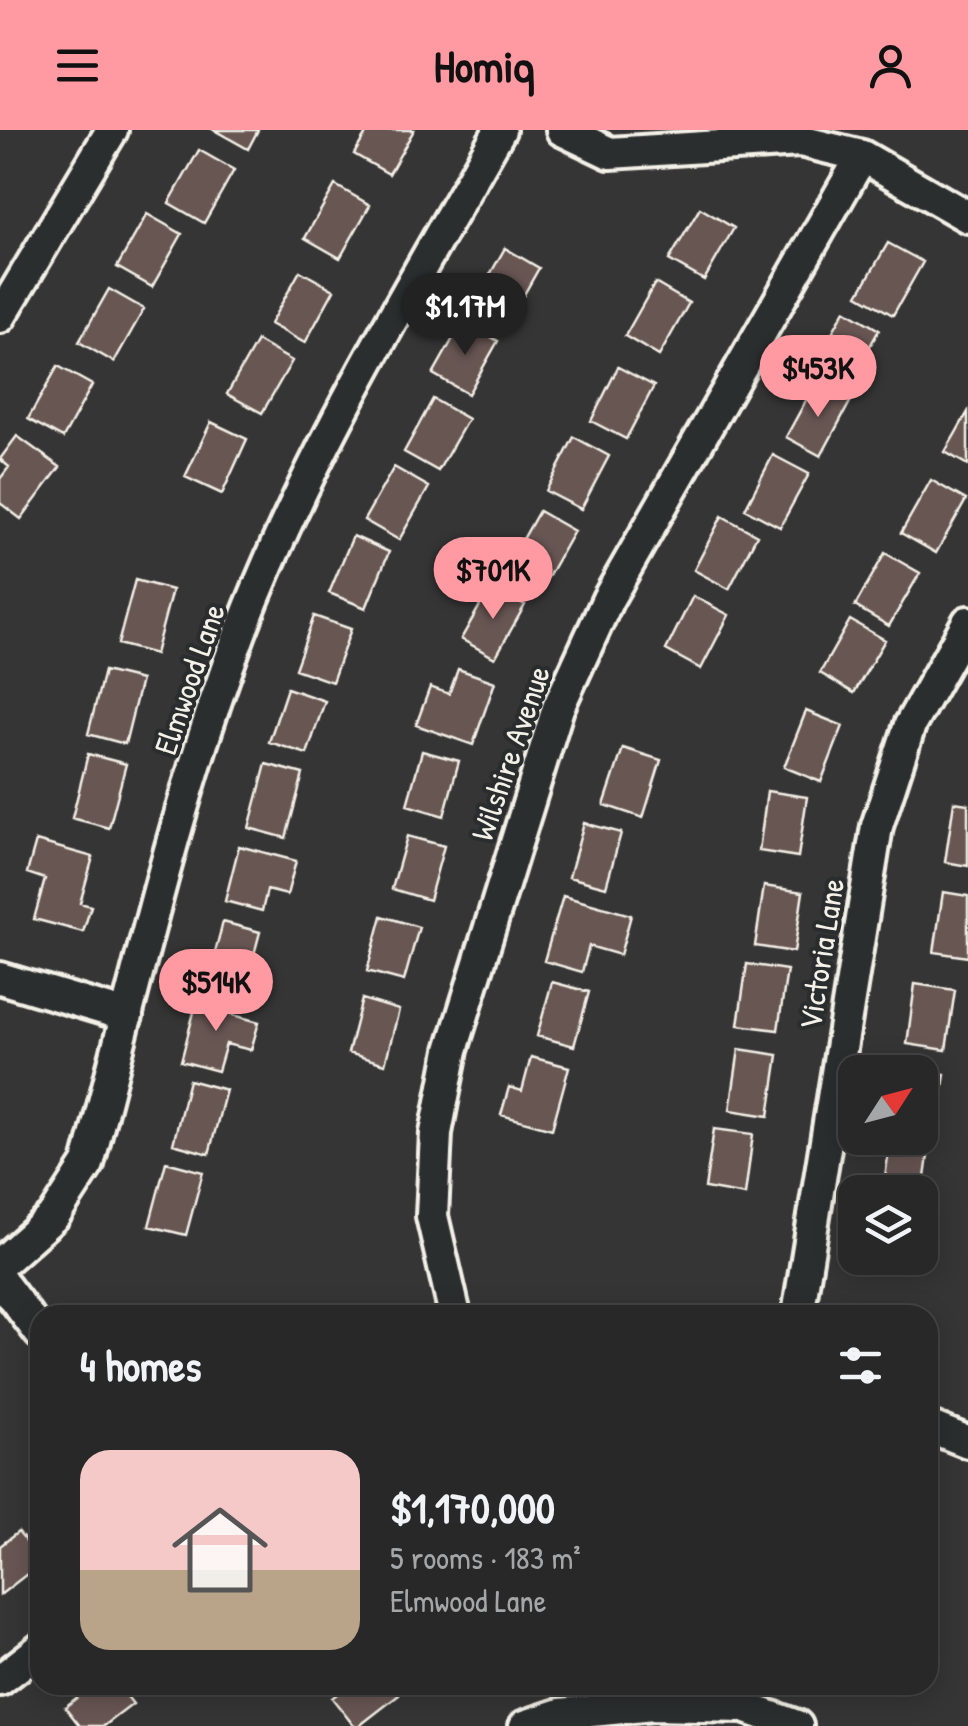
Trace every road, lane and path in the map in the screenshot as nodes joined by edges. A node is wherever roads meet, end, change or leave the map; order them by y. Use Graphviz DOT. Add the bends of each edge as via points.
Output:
graph roads {
  1 [pos="112,130"];
  2 [pos="500,130"];
  3 [pos="562,130"];
  4 [pos="862,156"];
  5 [pos="968,217"];
  6 [pos="0,317"];
  7 [pos="968,622"];
  8 [pos="0,978"];
  9 [pos="128,1016"];
  10 [pos="0,1264"];
  11 [pos="0,1280"];
  12 [pos="452,1305"];
  13 [pos="800,1305"];
  14 [pos="30,1319"];
  15 [pos="938,1430"];
  16 [pos="968,1442"];
  17 [pos="30,1657"];
  18 [pos="0,1680"];
  19 [pos="525,1726"];
  20 [pos="796,1726"];
  1 -- 6 [label="street"];
  2 -- 9 [label="street, Elmwood Lane" via="362,372 241,630 200,748"];
  3 -- 4 [label="street" via="610,153 800,142"];
  4 -- 5 [label="street"];
  4 -- 12 [label="street, Wilshire Avenue" via="608,599 558,708 452,1050 436,1133 432,1216"];
  7 -- 13 [label="street, Victoria Lane" via="910,724 878,826"];
  8 -- 9 [label="street"];
  9 -- 10 [label="street, Elmwood Lane" via="88,1164 55,1215"];
  11 -- 14 [label="street"];
  15 -- 16 [label="street"];
  17 -- 18 [label="street"];
  19 -- 20 [label="street" via="560,1714 653,1705 744,1707"];
}
